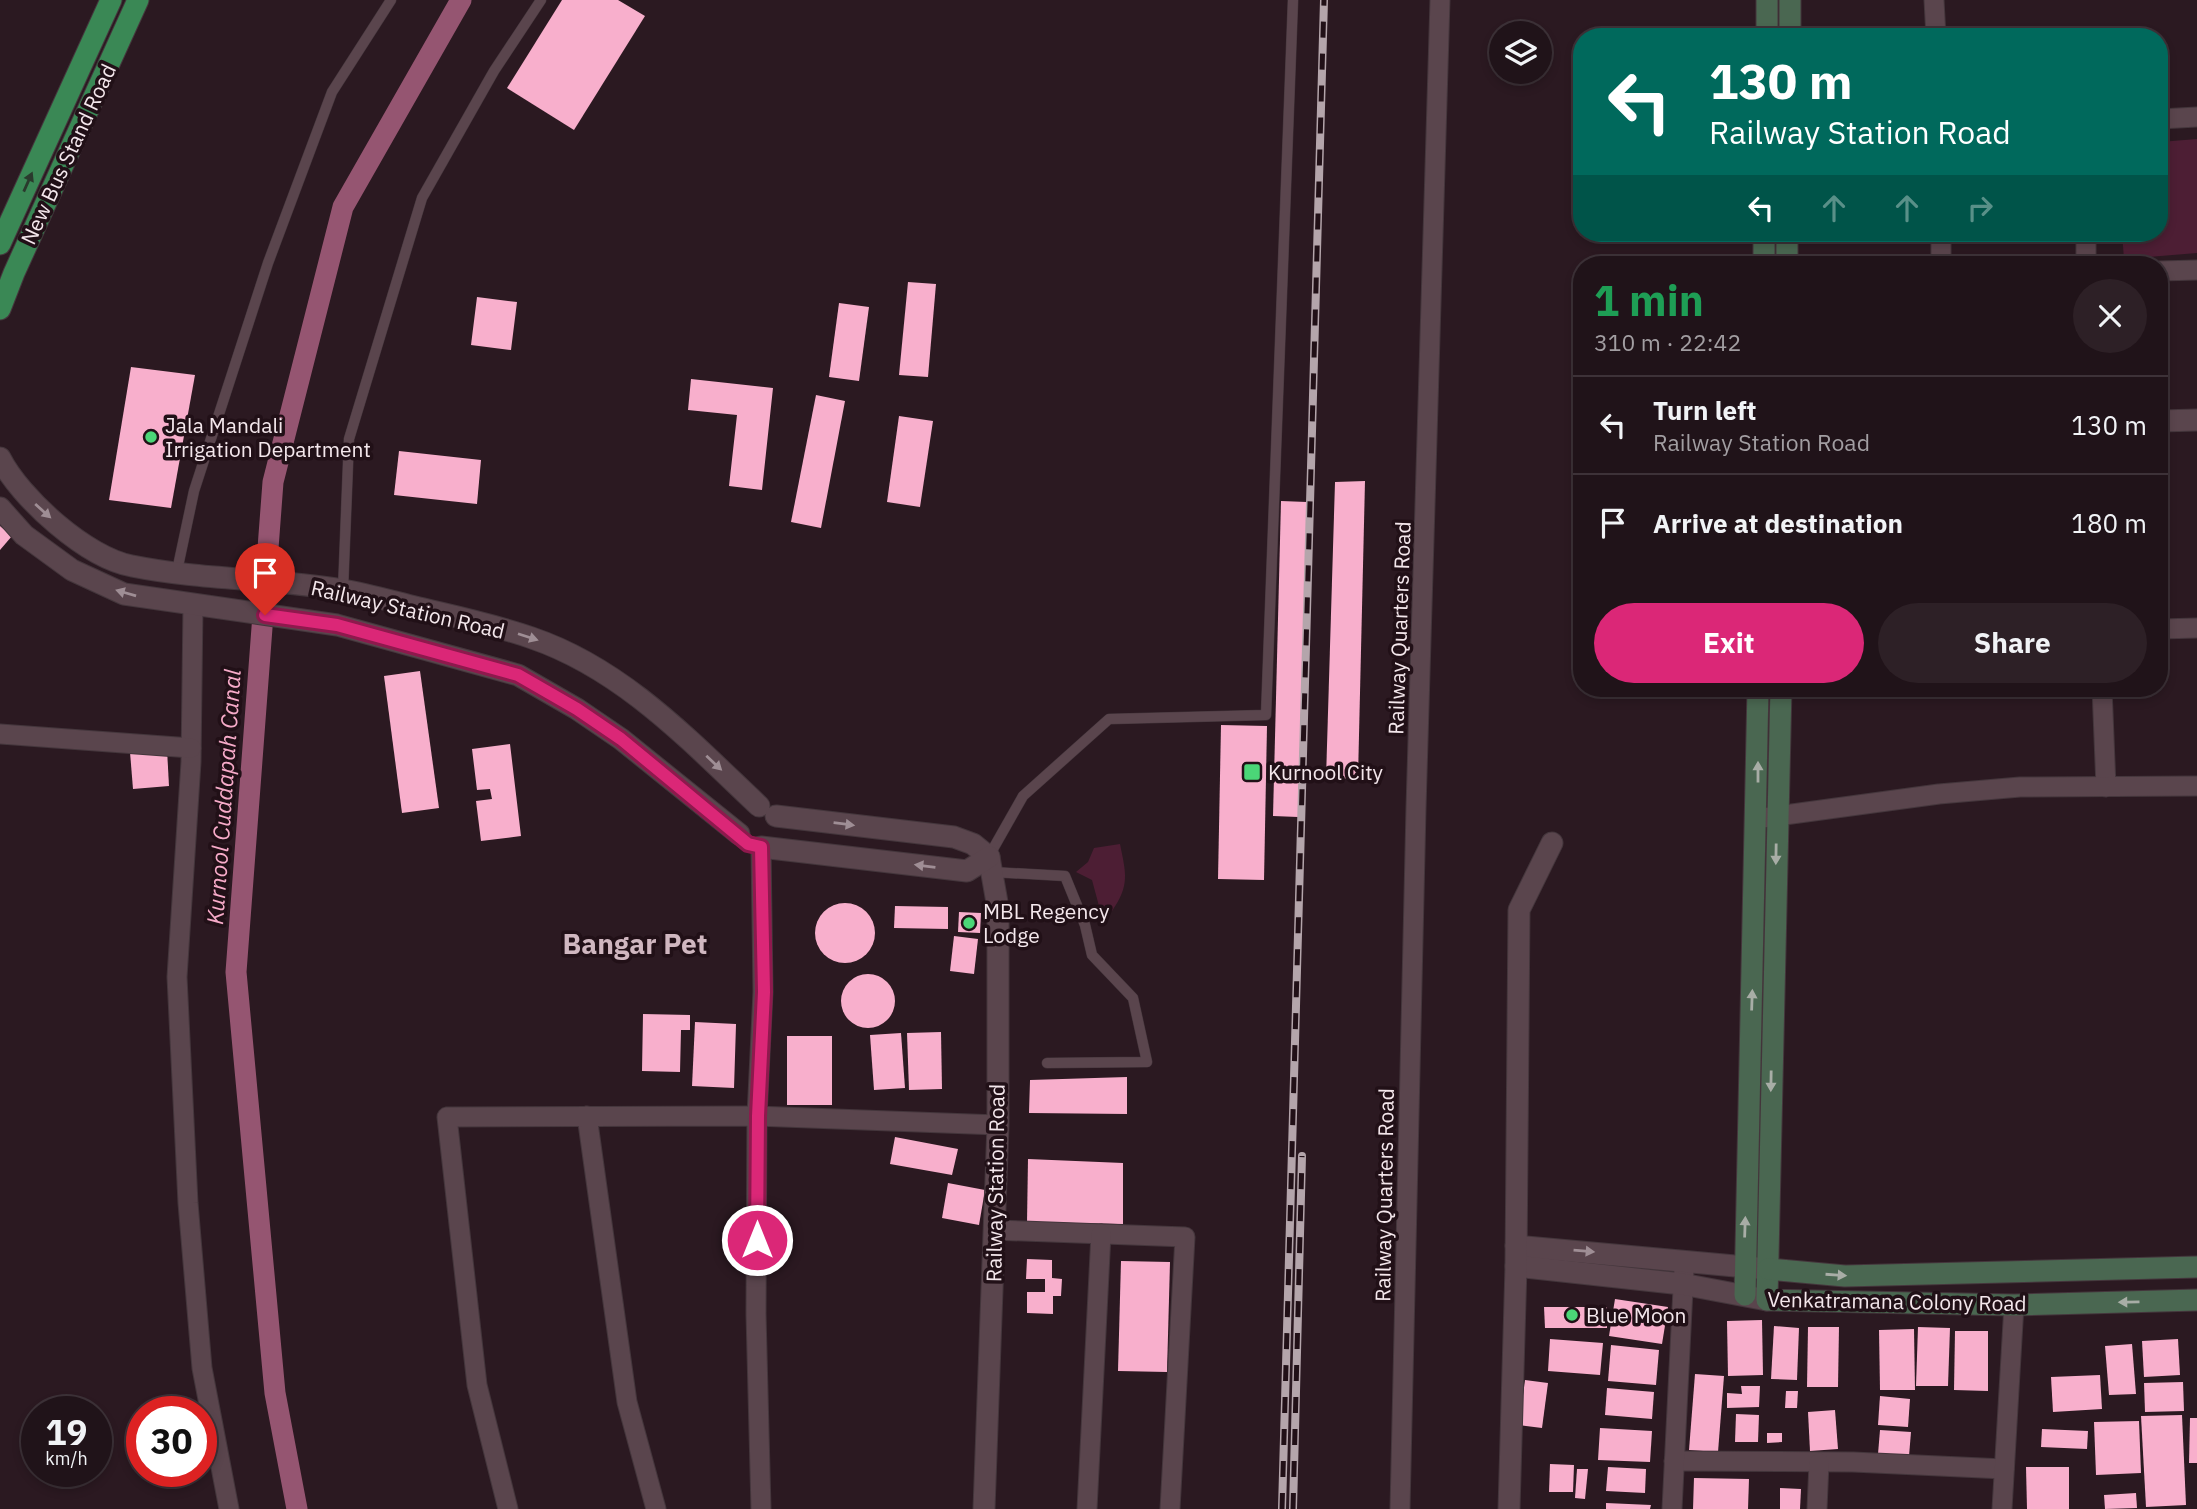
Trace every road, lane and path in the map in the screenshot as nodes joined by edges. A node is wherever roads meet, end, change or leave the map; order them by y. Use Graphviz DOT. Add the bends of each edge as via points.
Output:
graph roads {
  1 [pos="111,0"];
  2 [pos="138,0"];
  3 [pos="391,0"];
  4 [pos="541,0"];
  5 [pos="1293,0"];
  6 [pos="1440,0"];
  7 [pos="1767,0"];
  8 [pos="1790,0"];
  9 [pos="1934,0"];
  10 [pos="1767,28"];
  11 [pos="1790,28"];
  12 [pos="1936,28"];
  13 [pos="2197,117"];
  14 [pos="2168,119"];
  15 [pos="0,244"];
  16 [pos="2197,270"];
  17 [pos="2168,271"];
  18 [pos="0,309"];
  19 [pos="2197,420"];
  20 [pos="2168,421"];
  21 [pos="0,458"];
  22 [pos="0,508"];
  23 [pos="184,572"];
  24 [pos="343,590"];
  25 [pos="193,605"];
  26 [pos="2197,628"];
  27 [pos="2168,629"];
  28 [pos="1759,697"];
  29 [pos="1780,697"];
  30 [pos="2102,697"];
  31 [pos="0,734"];
  32 [pos="191,748"];
  33 [pos="2197,786"];
  34 [pos="2106,787"];
  35 [pos="768,811"];
  36 [pos="1767,818"];
  37 [pos="739,834"];
  38 [pos="1552,843"];
  39 [pos="761,847"];
  40 [pos="990,864"];
  41 [pos="1047,1063"];
  42 [pos="587,1116"];
  43 [pos="758,1116"];
  44 [pos="998,1125"];
  45 [pos="994,1230"];
  46 [pos="1101,1234"];
  47 [pos="1516,1256"];
  48 [pos="1686,1260"];
  49 [pos="1744,1267"];
  50 [pos="2197,1267"];
  51 [pos="1768,1269"];
  52 [pos="1682,1284"];
  53 [pos="1745,1295"];
  54 [pos="1767,1300"];
  55 [pos="2197,1300"];
  56 [pos="2014,1305"];
  57 [pos="1674,1461"];
  58 [pos="1819,1463"];
  59 [pos="2004,1469"];
  60 [pos="229,1509"];
  61 [pos="508,1509"];
  62 [pos="656,1509"];
  63 [pos="761,1509"];
  64 [pos="984,1509"];
  65 [pos="1087,1509"];
  66 [pos="1170,1509"];
  67 [pos="1400,1509"];
  68 [pos="1509,1509"];
  69 [pos="1672,1509"];
  70 [pos="1817,1509"];
  71 [pos="2002,1509"];
  15 -- 1 [label="main road, New Bus Stand Road, one-way"];
  2 -- 18 [label="main road, New Bus Stand Road"];
  3 -- 23 [label="lane" via="332,92 268,263 198,478"];
  4 -- 24 [label="lane" via="494,71 422,198 349,439"];
  5 -- 40 [label="lane" via="1266,715 1110,719 1023,796"];
  6 -- 67 [label="street, Railway Quarters Road"];
  7 -- 10 [label="main road"];
  8 -- 11 [label="main road"];
  9 -- 12 [label="street"];
  13 -- 14 [label="street"];
  16 -- 17 [label="street"];
  19 -- 20 [label="street"];
  21 -- 23 [label="street, Railway Station Road, one-way" via="8,474 40,509 83,544 129,566"];
  25 -- 22 [label="street, Railway Station Road, one-way" via="124,594 72,570 24,535"];
  23 -- 24 [label="street, Railway Station Road"];
  24 -- 35 [label="street, Railway Station Road, one-way" via="482,623 580,657 637,695"];
  25 -- 32 [label="street"];
  25 -- 37 [label="street, Railway Station Road" via="337,625 518,675 621,739"];
  26 -- 27 [label="street"];
  36 -- 28 [label="main road, one-way"];
  29 -- 36 [label="main road"];
  30 -- 34 [label="street"];
  31 -- 32 [label="street"];
  32 -- 60 [label="street" via="177,977 188,1203 202,1368"];
  33 -- 34 [label="street"];
  34 -- 36 [label="street" via="1953,793"];
  35 -- 37 [label="street" via="746,809 737,827"];
  35 -- 39 [label="street" via="779,828 773,841"];
  35 -- 40 [label="street, one-way" via="954,837 973,844"];
  49 -- 36 [label="main road, one-way"];
  36 -- 51 [label="main road, one-way"];
  37 -- 39 [label="street" via="748,844"];
  38 -- 47 [label="street" via="1518,910"];
  40 -- 39 [label="street, one-way" via="967,871"];
  39 -- 43 [label="street" via="764,992"];
  40 -- 41 [label="lane" via="1065,876 1092,955 1133,998 1146,1062"];
  40 -- 44 [label="street, Railway Station Road" via="998,908"];
  42 -- 43 [label="street"];
  42 -- 61 [label="street" via="447,1117 477,1385"];
  42 -- 62 [label="street" via="626,1402"];
  43 -- 44 [label="street"];
  43 -- 63 [label="street" via="756,1314"];
  44 -- 45 [label="street, Railway Station Road"];
  45 -- 46 [label="street"];
  45 -- 64 [label="street, Railway Station Road"];
  46 -- 65 [label="street"];
  46 -- 66 [label="street" via="1185,1237"];
  47 -- 48 [label="street, one-way"];
  47 -- 52 [label="street, Venkatramana Colony Road"];
  47 -- 68 [label="street"];
  48 -- 49 [label="street"];
  48 -- 52 [label="street"];
  49 -- 51 [label="street"];
  49 -- 53 [label="main road"];
  51 -- 50 [label="main road, one-way" via="1845,1276"];
  51 -- 54 [label="main road"];
  52 -- 53 [label="street, Venkatramana Colony Road"];
  52 -- 57 [label="street"];
  53 -- 54 [label="street, Venkatramana Colony Road"];
  54 -- 56 [label="main road, Venkatramana Colony Road"];
  55 -- 56 [label="main road, Venkatramana Colony Road, one-way"];
  56 -- 59 [label="street"];
  57 -- 58 [label="street"];
  57 -- 69 [label="street"];
  58 -- 59 [label="street"];
  58 -- 70 [label="street"];
  59 -- 71 [label="street"];
}
